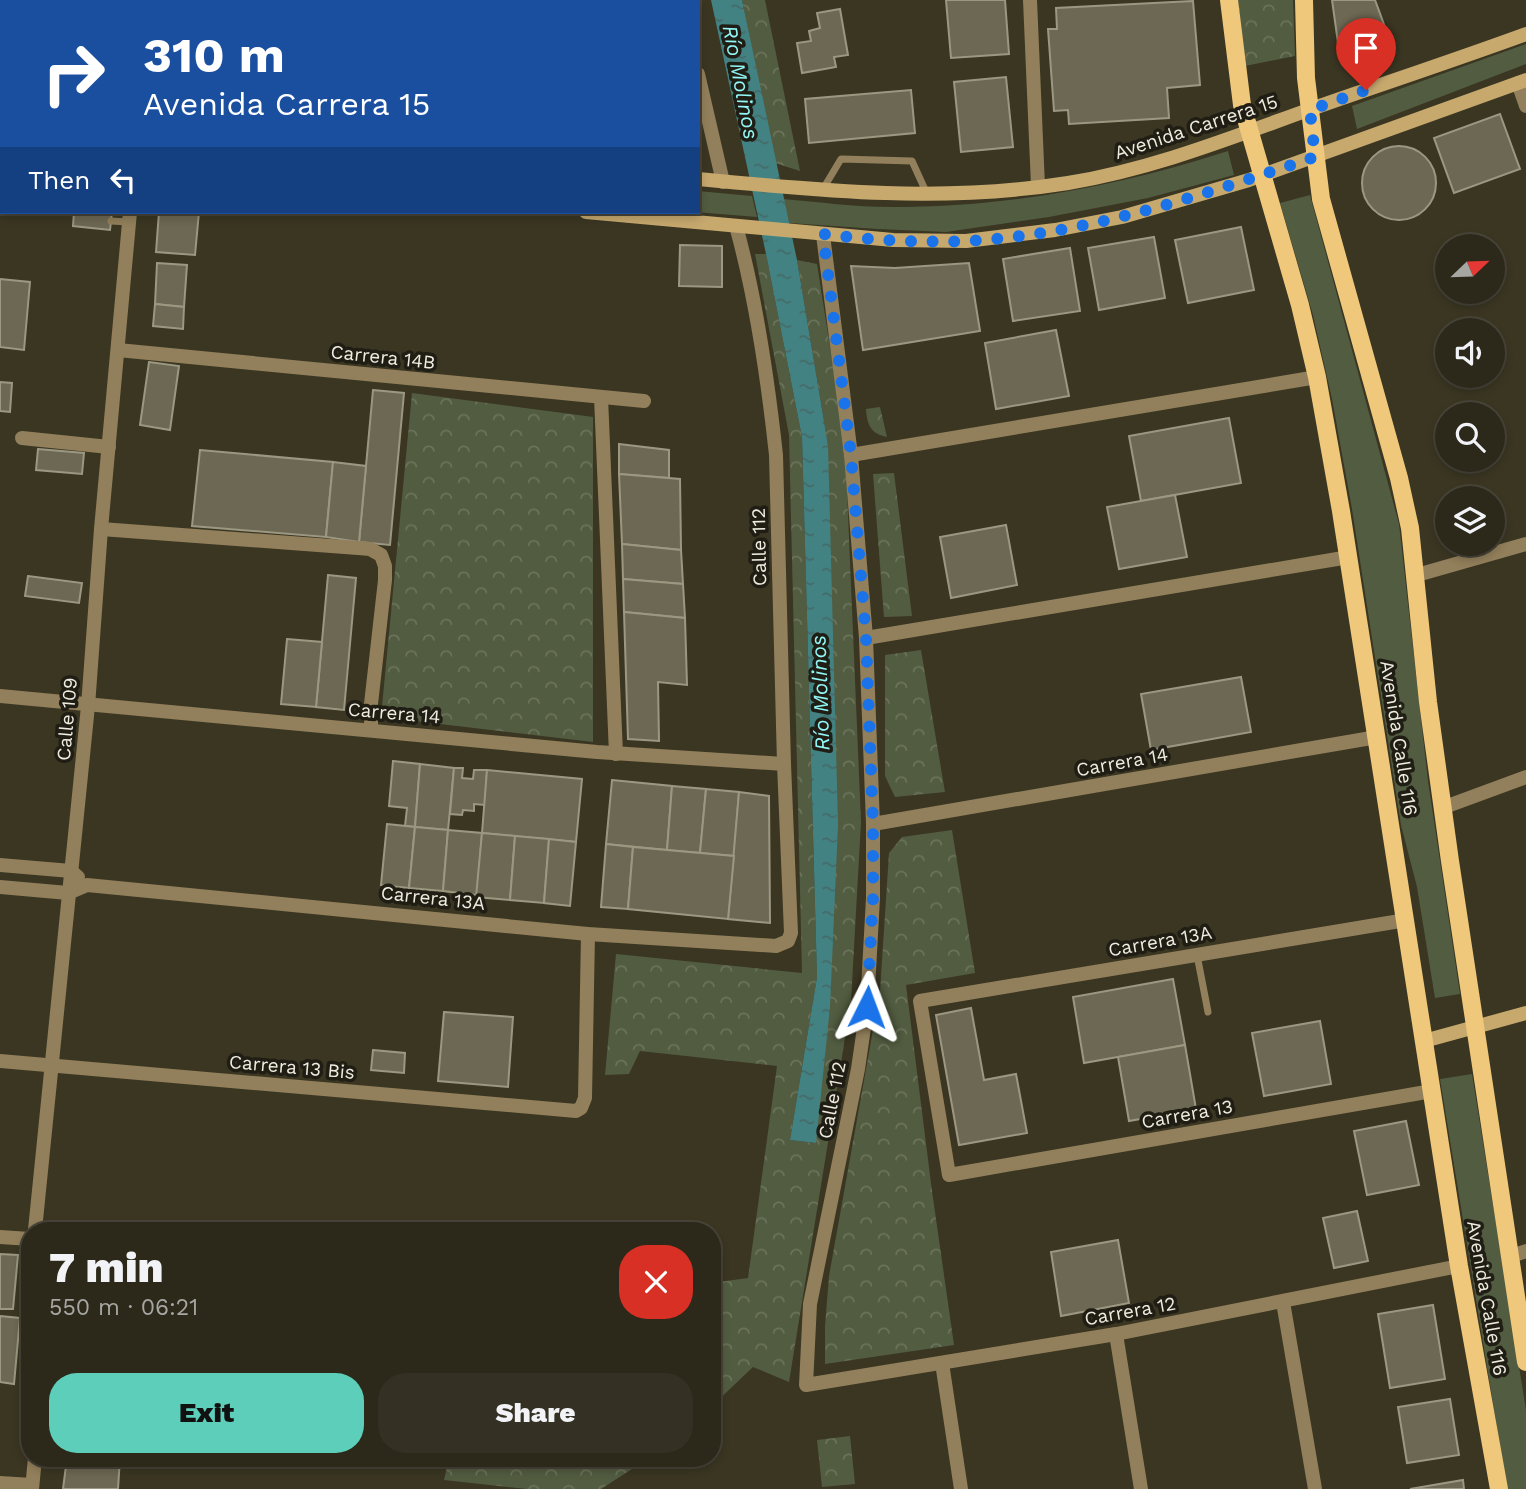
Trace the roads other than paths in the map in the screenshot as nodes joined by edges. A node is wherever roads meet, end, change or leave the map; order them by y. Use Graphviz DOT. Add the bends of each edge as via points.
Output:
graph roads {
  1 [pos="1030,0"];
  2 [pos="1229,0"];
  3 [pos="1304,0"];
  4 [pos="1526,34"];
  5 [pos="1522,82"];
  6 [pos="700,83"];
  7 [pos="1526,106"];
  8 [pos="1310,110"];
  9 [pos="1250,132"];
  10 [pos="1315,157"];
  11 [pos="1263,175"];
  12 [pos="700,179"];
  13 [pos="723,182"];
  14 [pos="1038,186"];
  15 [pos="822,191"];
  16 [pos="928,194"];
  17 [pos="607,214"];
  18 [pos="130,217"];
  19 [pos="111,221"];
  20 [pos="736,226"];
  21 [pos="817,234"];
  22 [pos="118,350"];
  23 [pos="1317,377"];
  24 [pos="601,397"];
  25 [pos="644,401"];
  26 [pos="22,438"];
  27 [pos="109,447"];
  28 [pos="851,455"];
  29 [pos="101,529"];
  30 [pos="1526,544"];
  31 [pos="1349,557"];
  32 [pos="1417,575"];
  33 [pos="866,638"];
  34 [pos="0,696"];
  35 [pos="88,706"];
  36 [pos="371,730"];
  37 [pos="1377,737"];
  38 [pos="616,754"];
  39 [pos="784,764"];
  40 [pos="1526,777"];
  41 [pos="1442,808"];
  42 [pos="873,824"];
  43 [pos="0,865"];
  44 [pos="71,871"];
  45 [pos="87,885"];
  46 [pos="0,887"];
  47 [pos="68,892"];
  48 [pos="1406,920"];
  49 [pos="588,934"];
  50 [pos="776,946"];
  51 [pos="1197,954"];
  52 [pos="1208,1012"];
  53 [pos="1526,1013"];
  54 [pos="1475,1028"];
  55 [pos="1424,1041"];
  56 [pos="0,1061"];
  57 [pos="52,1065"];
  58 [pos="1432,1091"];
  59 [pos="949,1175"];
  60 [pos="36,1222"];
  61 [pos="0,1237"];
  62 [pos="21,1238"];
  63 [pos="1518,1254"];
  64 [pos="1459,1266"];
  65 [pos="1283,1302"];
  66 [pos="1116,1334"];
  67 [pos="1526,1362"];
  68 [pos="942,1363"];
  69 [pos="806,1385"];
  70 [pos="34,1467"];
  71 [pos="0,1483"];
  72 [pos="32,1487"];
  73 [pos="961,1489"];
  74 [pos="1141,1489"];
  75 [pos="1315,1489"];
  76 [pos="1499,1489"];
  1 -- 14 [label="street"];
  2 -- 9 [label="main road, Avenida Calle 116" via="1240,93"];
  3 -- 8 [label="main road, Avenida Calle 116"];
  4 -- 8 [label="main road, Avenida Carrera 15"];
  5 -- 7 [label="street"];
  5 -- 10 [label="main road"];
  6 -- 13 [label="street"];
  8 -- 9 [label="main road, Avenida Carrera 15"];
  8 -- 10 [label="main road, Avenida Calle 116"];
  9 -- 11 [label="main road, Avenida Calle 116"];
  9 -- 14 [label="main road, Avenida Carrera 15" via="1140,168"];
  10 -- 11 [label="main road"];
  10 -- 32 [label="main road, Avenida Calle 116" via="1322,208 1399,478"];
  11 -- 21 [label="main road" via="1122,217 998,238 929,242"];
  11 -- 23 [label="main road, Avenida Calle 116"];
  12 -- 13 [label="main road, Avenida Carrera 15"];
  13 -- 15 [label="main road, Avenida Carrera 15"];
  14 -- 16 [label="main road, Avenida Carrera 15"];
  15 -- 16 [label="main road, Avenida Carrera 15"];
  15 -- 16 [label="lane" via="841,159 912,161"];
  17 -- 20 [label="main road"];
  18 -- 19 [label="lane"];
  18 -- 22 [label="street, Calle 109"];
  20 -- 21 [label="main road"];
  20 -- 39 [label="street, Calle 112" via="776,455"];
  21 -- 28 [label="street, Calle 112"];
  22 -- 24 [label="street, Carrera 14B"];
  22 -- 27 [label="street, Calle 109"];
  23 -- 28 [label="street"];
  23 -- 31 [label="main road, Avenida Calle 116"];
  24 -- 25 [label="street, Carrera 14B"];
  24 -- 38 [label="street"];
  26 -- 27 [label="street"];
  27 -- 29 [label="street, Calle 109"];
  28 -- 33 [label="street, Calle 112"];
  29 -- 35 [label="street, Calle 109"];
  29 -- 36 [label="street" via="358,548 381,555 385,580"];
  30 -- 32 [label="street"];
  31 -- 33 [label="street"];
  31 -- 37 [label="main road, Avenida Calle 116"];
  32 -- 41 [label="main road, Avenida Calle 116"];
  33 -- 42 [label="street, Calle 112"];
  34 -- 35 [label="street, Carrera 14"];
  35 -- 36 [label="street, Carrera 14"];
  35 -- 44 [label="street, Calle 109"];
  36 -- 38 [label="street, Carrera 14"];
  37 -- 42 [label="street, Carrera 14"];
  37 -- 48 [label="main road, Avenida Calle 116"];
  38 -- 39 [label="street, Carrera 14"];
  39 -- 50 [label="street, Calle 112" via="791,933 788,941"];
  40 -- 41 [label="street"];
  41 -- 54 [label="main road, Avenida Calle 116"];
  42 -- 69 [label="street, Calle 112" via="867,1007 810,1304"];
  43 -- 44 [label="street"];
  44 -- 45 [label="street"];
  44 -- 47 [label="street, Calle 109"];
  45 -- 47 [label="street, Carrera 13A"];
  45 -- 49 [label="street, Carrera 13A"];
  46 -- 47 [label="street, Carrera 13A"];
  47 -- 57 [label="street, Calle 109"];
  48 -- 51 [label="street, Carrera 13A"];
  48 -- 55 [label="main road, Avenida Calle 116"];
  49 -- 50 [label="street, Carrera 13A"];
  49 -- 57 [label="street, Carrera 13 Bis" via="585,1098 581,1108 571,1111"];
  51 -- 52 [label="lane"];
  51 -- 59 [label="street, Carrera 13A" via="920,1001"];
  53 -- 54 [label="main road"];
  54 -- 55 [label="main road"];
  54 -- 63 [label="main road, Avenida Calle 116"];
  55 -- 58 [label="main road, Avenida Calle 116"];
  56 -- 57 [label="street, Carrera 13 Bis"];
  57 -- 60 [label="street, Calle 109"];
  58 -- 59 [label="street, Carrera 13"];
  58 -- 64 [label="main road, Avenida Calle 116"];
  61 -- 62 [label="street"];
  63 -- 67 [label="main road, Avenida Calle 116"];
  64 -- 65 [label="street, Carrera 12"];
  64 -- 76 [label="main road, Avenida Calle 116"];
  65 -- 66 [label="street, Carrera 12"];
  65 -- 75 [label="street"];
  66 -- 68 [label="street, Carrera 12"];
  66 -- 74 [label="street"];
  68 -- 69 [label="street, Carrera 12"];
  68 -- 73 [label="street"];
  70 -- 72 [label="street"];
  71 -- 72 [label="street"];
}
